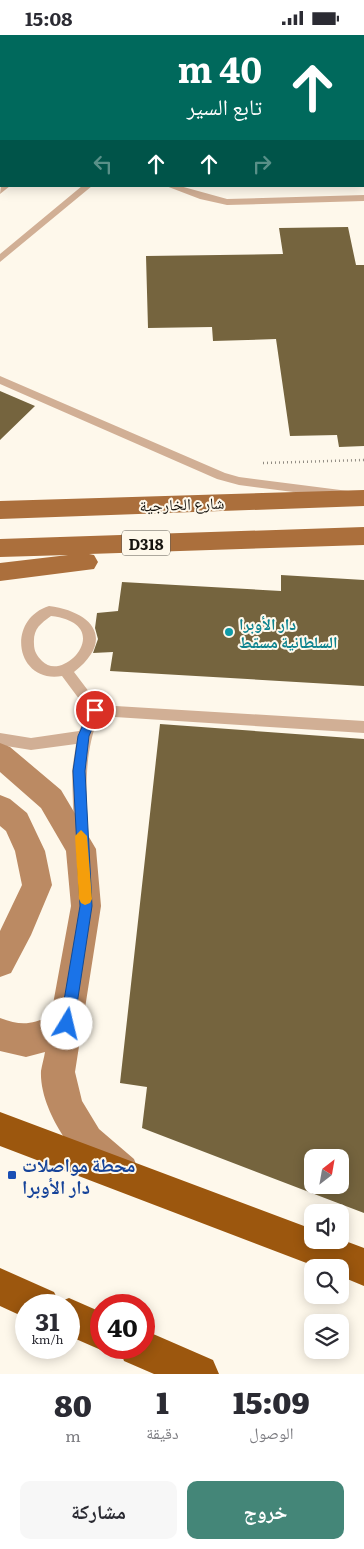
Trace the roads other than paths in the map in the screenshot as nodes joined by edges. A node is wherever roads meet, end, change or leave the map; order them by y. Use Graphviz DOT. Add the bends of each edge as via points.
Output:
graph roads {
  1 [pos="87,187"];
  2 [pos="173,187"];
  3 [pos="364,198"];
  4 [pos="0,259"];
  5 [pos="0,380"];
  6 [pos="364,497"];
  7 [pos="0,501"];
  8 [pos="81,506"];
  9 [pos="0,510"];
  10 [pos="364,536"];
  11 [pos="292,538"];
  12 [pos="0,548"];
  13 [pos="0,572"];
  14 [pos="13,635"];
  15 [pos="14,654"];
  16 [pos="64,669"];
  17 [pos="95,710"];
  18 [pos="364,727"];
  19 [pos="84,736"];
  20 [pos="0,739"];
  21 [pos="0,755"];
  22 [pos="0,807"];
  23 [pos="81,849"];
  24 [pos="0,962"];
  25 [pos="67,1024"];
  26 [pos="0,1034"];
  27 [pos="0,1129"];
  28 [pos="123,1174"];
  29 [pos="364,1267"];
  30 [pos="0,1287"];
  31 [pos="16,1294"];
  32 [pos="155,1355"];
  33 [pos="199,1374"];
  1 -- 4 [label="lane"];
  2 -- 3 [label="lane" via="227,202"];
  5 -- 6 [label="lane" via="221,476"];
  6 -- 8 [label="main road, شارع الخارجية"];
  7 -- 8 [label="main road"];
  8 -- 9 [label="main road, شارع الخارجية"];
  10 -- 11 [label="main road, D318"];
  11 -- 12 [label="main road, D318"];
  11 -- 13 [label="main road"];
  14 -- 16 [label="lane" via="18,625 34,614 62,611 76,616 88,628 90,645 80,660"];
  15 -- 16 [label="lane" via="36,670"];
  16 -- 17 [label="lane"];
  17 -- 18 [label="lane"];
  17 -- 19 [label="lane"];
  19 -- 20 [label="lane" via="32,743"];
  19 -- 23 [label="lane" via="79,771"];
  21 -- 23 [label="street" via="52,799"];
  22 -- 24 [label="street" via="17,822 30,851 37,885"];
  23 -- 25 [label="street" via="86,906"];
  25 -- 26 [label="street" via="33,1041 10,1041"];
  25 -- 28 [label="street" via="58,1071 66,1108 87,1141"];
  27 -- 28 [label="highway"];
  28 -- 29 [label="highway"];
  30 -- 31 [label="highway"];
  32 -- 33 [label="highway"];
}
